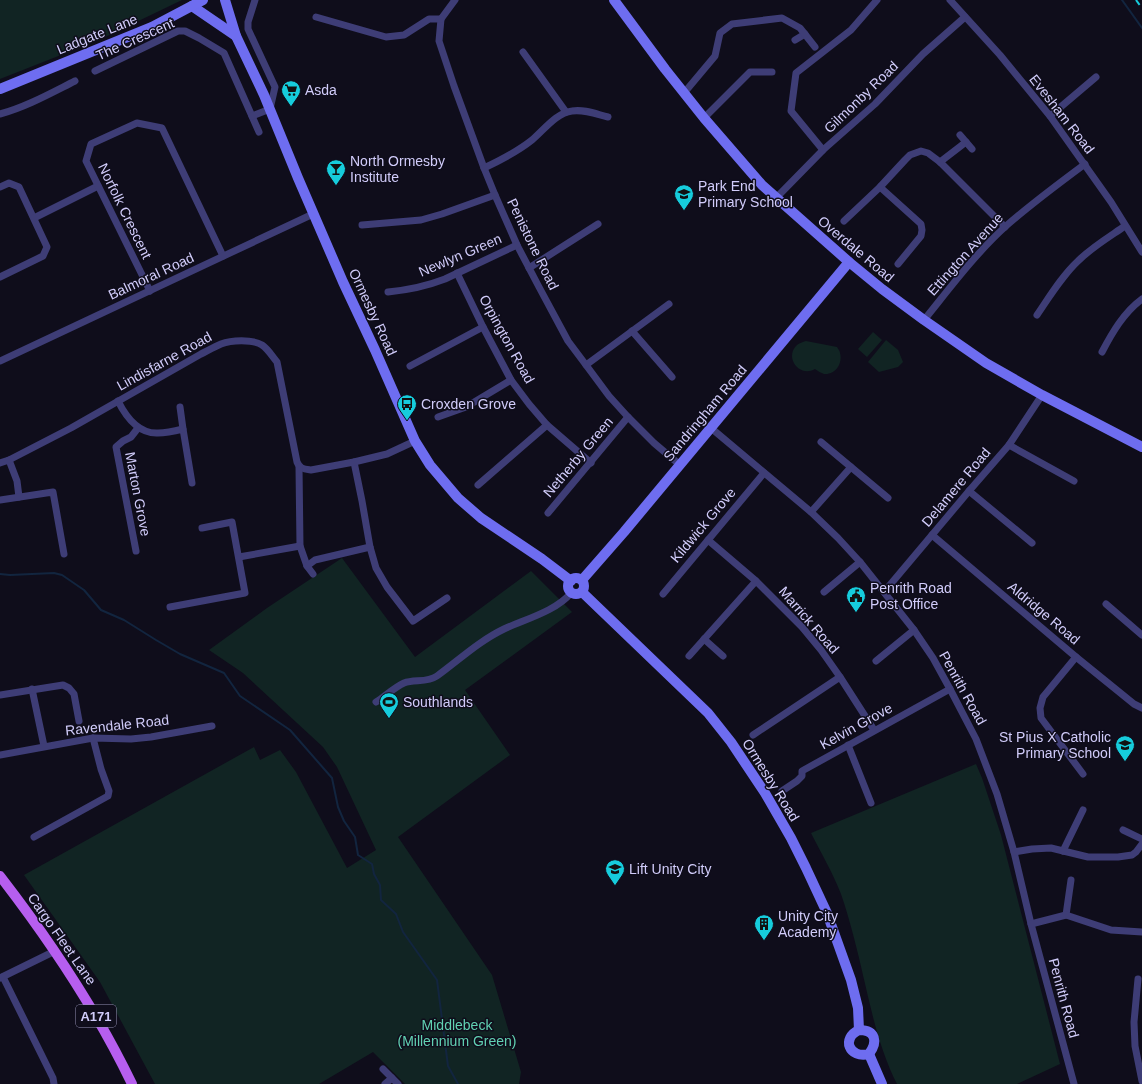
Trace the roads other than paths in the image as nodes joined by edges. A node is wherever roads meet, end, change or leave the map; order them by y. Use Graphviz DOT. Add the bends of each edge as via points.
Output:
graph roads {
  1 [pos="203,0"];
  2 [pos="225,0"];
  3 [pos="255,0"];
  4 [pos="454,0"];
  5 [pos="614,0"];
  6 [pos="877,0"];
  7 [pos="950,0"];
  8 [pos="192,6"];
  9 [pos="316,17"];
  10 [pos="965,17"];
  11 [pos="441,19"];
  12 [pos="805,34"];
  13 [pos="236,36"];
  14 [pos="795,40"];
  15 [pos="815,47"];
  16 [pos="523,52"];
  17 [pos="95,71"];
  18 [pos="772,72"];
  19 [pos="1096,76"];
  20 [pos="75,81"];
  21 [pos="0,89"];
  22 [pos="684,93"];
  23 [pos="270,108"];
  24 [pos="566,112"];
  25 [pos="0,114"];
  26 [pos="252,116"];
  27 [pos="1050,116"];
  28 [pos="608,118"];
  29 [pos="704,118"];
  30 [pos="259,132"];
  31 [pos="960,135"];
  32 [pos="966,142"];
  33 [pos="972,149"];
  34 [pos="823,150"];
  35 [pos="940,162"];
  36 [pos="1085,164"];
  37 [pos="484,168"];
  38 [pos="98,186"];
  39 [pos="0,187"];
  40 [pos="880,187"];
  41 [pos="495,195"];
  42 [pos="776,198"];
  43 [pos="313,214"];
  44 [pos="34,218"];
  45 [pos="844,221"];
  46 [pos="598,224"];
  47 [pos="362,225"];
  48 [pos="1125,226"];
  49 [pos="1005,227"];
  50 [pos="517,245"];
  51 [pos="1142,252"];
  52 [pos="223,256"];
  53 [pos="849,262"];
  54 [pos="898,264"];
  55 [pos="529,268"];
  56 [pos="457,274"];
  57 [pos="0,277"];
  58 [pos="150,291"];
  59 [pos="388,292"];
  60 [pos="1142,299"];
  61 [pos="668,304"];
  62 [pos="1037,315"];
  63 [pos="924,320"];
  64 [pos="483,327"];
  65 [pos="632,331"];
  66 [pos="1102,352"];
  67 [pos="0,361"];
  68 [pos="586,365"];
  69 [pos="410,366"];
  70 [pos="672,377"];
  71 [pos="511,380"];
  72 [pos="1042,395"];
  73 [pos="118,401"];
  74 [pos="180,407"];
  75 [pos="438,417"];
  76 [pos="628,417"];
  77 [pos="547,425"];
  78 [pos="138,428"];
  79 [pos="711,428"];
  80 [pos="183,429"];
  81 [pos="415,441"];
  82 [pos="821,442"];
  83 [pos="1009,445"];
  84 [pos="1142,447"];
  85 [pos="9,460"];
  86 [pos="0,462"];
  87 [pos="354,462"];
  88 [pos="591,463"];
  89 [pos="680,464"];
  90 [pos="299,467"];
  91 [pos="851,467"];
  92 [pos="764,473"];
  93 [pos="1074,482"];
  94 [pos="192,483"];
  95 [pos="478,485"];
  96 [pos="969,491"];
  97 [pos="19,497"];
  98 [pos="888,498"];
  99 [pos="0,500"];
  100 [pos="811,512"];
  101 [pos="548,513"];
  102 [pos="202,528"];
  103 [pos="932,535"];
  104 [pos="708,540"];
  105 [pos="1032,542"];
  106 [pos="300,546"];
  107 [pos="370,547"];
  108 [pos="136,551"];
  109 [pos="64,554"];
  110 [pos="239,557"];
  111 [pos="860,562"];
  112 [pos="307,566"];
  113 [pos="313,574"];
  114 [pos="582,580"];
  115 [pos="570,581"];
  116 [pos="756,581"];
  117 [pos="582,592"];
  118 [pos="824,592"];
  119 [pos="884,592"];
  120 [pos="571,593"];
  121 [pos="663,594"];
  122 [pos="447,598"];
  123 [pos="1106,604"];
  124 [pos="170,607"];
  125 [pos="914,630"];
  126 [pos="1142,635"];
  127 [pos="704,639"];
  128 [pos="690,656"];
  129 [pos="723,656"];
  130 [pos="1076,657"];
  131 [pos="876,661"];
  132 [pos="840,677"];
  133 [pos="950,689"];
  134 [pos="32,690"];
  135 [pos="0,695"];
  136 [pos="376,702"];
  137 [pos="1142,708"];
  138 [pos="79,720"];
  139 [pos="212,726"];
  140 [pos="874,730"];
  141 [pos="753,736"];
  142 [pos="93,738"];
  143 [pos="848,745"];
  144 [pos="44,746"];
  145 [pos="0,755"];
  146 [pos="1083,774"];
  147 [pos="782,790"];
  148 [pos="871,803"];
  149 [pos="1083,810"];
  150 [pos="1123,830"];
  151 [pos="34,837"];
  152 [pos="1142,839"];
  153 [pos="1142,844"];
  154 [pos="1063,851"];
  155 [pos="1014,852"];
  156 [pos="0,876"];
  157 [pos="1071,880"];
  158 [pos="1066,915"];
  159 [pos="1031,924"];
  160 [pos="1142,932"];
  161 [pos="55,951"];
  162 [pos="2,977"];
  163 [pos="1138,979"];
  164 [pos="859,1030"];
  165 [pos="869,1054"];
  166 [pos="383,1069"];
  167 [pos="392,1078"];
  168 [pos="1142,1081"];
  169 [pos="54,1084"];
  170 [pos="132,1084"];
  171 [pos="385,1084"];
  172 [pos="398,1084"];
  173 [pos="882,1084"];
  174 [pos="1074,1084"];
  1 -- 8 [label="street, Ladgate Lane"];
  2 -- 13 [label="street, Ormesby Road"];
  3 -- 23 [label="street" via="248,29 275,87"];
  4 -- 11 [label="street"];
  5 -- 22 [label="street, Overdale Road"];
  6 -- 34 [label="street" via="851,30 796,73 791,111"];
  7 -- 10 [label="street, Evesham Road"];
  8 -- 13 [label="street"];
  8 -- 21 [label="street, Ladgate Lane" via="152,26"];
  9 -- 11 [label="street" via="386,37 404,35 429,19"];
  10 -- 27 [label="street, Evesham Road"];
  10 -- 34 [label="street, Gilmonby Road"];
  11 -- 37 [label="street, Penistone Road" via="440,41"];
  12 -- 14 [label="street"];
  12 -- 15 [label="street"];
  12 -- 22 [label="street" via="800,28 782,18 732,24 720,34 715,56"];
  13 -- 23 [label="street, Ormesby Road"];
  16 -- 24 [label="street"];
  17 -- 26 [label="street, The Crescent" via="178,31 185,31 224,53"];
  18 -- 29 [label="street" via="750,72"];
  19 -- 27 [label="street"];
  20 -- 25 [label="street"];
  22 -- 29 [label="street, Overdale Road"];
  23 -- 26 [label="street"];
  23 -- 43 [label="street, Ormesby Road"];
  24 -- 28 [label="street" via="581,110"];
  24 -- 37 [label="street" via="510,156"];
  26 -- 30 [label="street"];
  27 -- 36 [label="street, Evesham Road"];
  29 -- 42 [label="street, Overdale Road"];
  31 -- 32 [label="street"];
  32 -- 33 [label="street"];
  32 -- 35 [label="street"];
  34 -- 42 [label="street, Gilmonby Road"];
  35 -- 40 [label="street" via="921,151 910,155"];
  35 -- 49 [label="street"];
  36 -- 48 [label="street, Evesham Road"];
  36 -- 49 [label="street, Ettington Avenue"];
  37 -- 41 [label="street, Penistone Road"];
  38 -- 44 [label="street"];
  38 -- 52 [label="street, Norfolk Crescent" via="86,162 91,144 137,123 162,128"];
  38 -- 58 [label="street, Norfolk Crescent"];
  39 -- 44 [label="street" via="9,183 20,187"];
  40 -- 45 [label="street"];
  40 -- 54 [label="street" via="921,224 921,236"];
  41 -- 47 [label="street" via="421,220"];
  41 -- 50 [label="street, Penistone Road"];
  42 -- 53 [label="street, Overdale Road"];
  43 -- 52 [label="street, Balmoral Road"];
  43 -- 81 [label="street, Ormesby Road"];
  44 -- 57 [label="street" via="47,247 44,256"];
  46 -- 55 [label="street"];
  48 -- 51 [label="street, Evesham Road"];
  48 -- 62 [label="street" via="1078,261"];
  49 -- 63 [label="street, Ettington Avenue" via="984,248"];
  50 -- 55 [label="street, Penistone Road"];
  50 -- 56 [label="street, Newlyn Green"];
  52 -- 58 [label="street, Balmoral Road"];
  53 -- 63 [label="street, Overdale Road"];
  53 -- 79 [label="street, Sandringham Road"];
  55 -- 68 [label="street, Penistone Road" via="568,341"];
  56 -- 59 [label="street, Newlyn Green" via="421,287"];
  56 -- 64 [label="street, Orpington Road"];
  58 -- 67 [label="street, Balmoral Road"];
  60 -- 66 [label="street" via="1124,316"];
  61 -- 65 [label="street"];
  63 -- 72 [label="street, Overdale Road" via="986,363"];
  64 -- 69 [label="street"];
  64 -- 71 [label="street, Orpington Road"];
  65 -- 68 [label="street"];
  65 -- 70 [label="street"];
  68 -- 76 [label="street, Penistone Road"];
  71 -- 75 [label="street" via="466,407"];
  71 -- 77 [label="street, Orpington Road"];
  72 -- 83 [label="street, Delamere Road"];
  72 -- 84 [label="street, Overdale Road"];
  73 -- 78 [label="street" via="124,413"];
  73 -- 85 [label="street, Lindisfarne Road"];
  73 -- 90 [label="street, Lindisfarne Road" via="222,344 251,341 271,353 277,362"];
  74 -- 80 [label="street"];
  76 -- 88 [label="street, Netherby Green"];
  76 -- 89 [label="street, Penistone Road"];
  77 -- 88 [label="street, Orpington Road"];
  77 -- 95 [label="street"];
  78 -- 80 [label="street" via="157,433"];
  78 -- 108 [label="street, Marton Grove" via="131,437 116,447"];
  79 -- 89 [label="street, Sandringham Road"];
  79 -- 92 [label="street, Penrith Road"];
  80 -- 94 [label="street"];
  81 -- 87 [label="street" via="387,454"];
  81 -- 115 [label="street, Ormesby Road" via="430,465 458,498 481,518"];
  82 -- 91 [label="street"];
  83 -- 93 [label="street"];
  83 -- 96 [label="street, Delamere Road"];
  85 -- 86 [label="street, Lindisfarne Road"];
  85 -- 97 [label="street" via="17,480"];
  87 -- 90 [label="street" via="311,470"];
  87 -- 107 [label="street"];
  88 -- 101 [label="street, Netherby Green"];
  89 -- 114 [label="street, Sandringham Road"];
  90 -- 106 [label="street, Lindisfarne Road"];
  91 -- 98 [label="street"];
  91 -- 100 [label="street"];
  92 -- 100 [label="street, Penrith Road"];
  92 -- 104 [label="street, Kildwick Grove"];
  96 -- 103 [label="street, Delamere Road"];
  96 -- 105 [label="street"];
  97 -- 99 [label="street"];
  97 -- 109 [label="street" via="54,492"];
  100 -- 111 [label="street, Penrith Road"];
  102 -- 110 [label="street" via="232,522"];
  103 -- 119 [label="street, Delamere Road"];
  103 -- 130 [label="street, Aldridge Road"];
  104 -- 116 [label="street, Marrick Road"];
  104 -- 121 [label="street, Kildwick Grove"];
  106 -- 110 [label="street"];
  106 -- 112 [label="street, Lindisfarne Road"];
  107 -- 112 [label="street" via="315,560"];
  107 -- 122 [label="street" via="376,568 387,587 413,621"];
  110 -- 124 [label="street" via="245,593"];
  111 -- 118 [label="street"];
  111 -- 119 [label="street, Penrith Road"];
  112 -- 113 [label="street, Lindisfarne Road"];
  114 -- 115 [label="street" via="576,578"];
  114 -- 117 [label="street"];
  115 -- 120 [label="street" via="568,586"];
  116 -- 127 [label="street"];
  116 -- 132 [label="street, Marrick Road" via="802,627"];
  117 -- 120 [label="street"];
  117 -- 164 [label="street, Ormesby Road" via="708,713 765,793 791,838 827,913 851,980 858,1008"];
  119 -- 125 [label="street, Penrith Road"];
  120 -- 136 [label="street" via="554,607 487,638 436,677 401,684"];
  123 -- 126 [label="street"];
  125 -- 131 [label="street"];
  125 -- 133 [label="street, Penrith Road"];
  127 -- 128 [label="street" via="699,651"];
  127 -- 129 [label="street"];
  130 -- 137 [label="street, Aldridge Road"];
  130 -- 146 [label="street" via="1043,697 1040,708 1041,718"];
  132 -- 140 [label="street, Marrick Road"];
  132 -- 141 [label="street"];
  133 -- 140 [label="street, Kelvin Grove"];
  133 -- 155 [label="street, Penrith Road" via="976,739 997,794"];
  134 -- 135 [label="street"];
  134 -- 138 [label="street" via="63,685 69,688 74,694"];
  134 -- 144 [label="street"];
  139 -- 142 [label="street, Ravendale Road" via="151,737"];
  140 -- 143 [label="street, Kelvin Grove"];
  142 -- 144 [label="street, Ravendale Road"];
  142 -- 151 [label="street" via="109,791 108,796"];
  143 -- 147 [label="street, Kelvin Grove" via="802,771 802,776 797,781"];
  143 -- 148 [label="street"];
  144 -- 145 [label="street, Ravendale Road"];
  149 -- 154 [label="street"];
  150 -- 152 [label="street"];
  153 -- 154 [label="street" via="1132,855 1118,857 1088,857"];
  154 -- 155 [label="street" via="1041,848"];
  155 -- 159 [label="street, Penrith Road"];
  156 -- 161 [label="main road, Cargo Fleet Lane / A171"];
  157 -- 158 [label="street"];
  158 -- 159 [label="street"];
  158 -- 160 [label="street" via="1111,930"];
  159 -- 174 [label="street, Penrith Road"];
  161 -- 162 [label="street"];
  161 -- 170 [label="main road, Cargo Fleet Lane / A171" via="83,994"];
  162 -- 169 [label="street"];
  163 -- 168 [label="street" via="1134,1022 1135,1046"];
  164 -- 165 [label="street" via="869,1032 873,1036 874,1045"];
  164 -- 165 [label="street" via="852,1034 848,1046 856,1054"];
  165 -- 173 [label="street"];
  166 -- 167 [label="street"];
  167 -- 171 [label="street"];
  167 -- 172 [label="street"];
}
